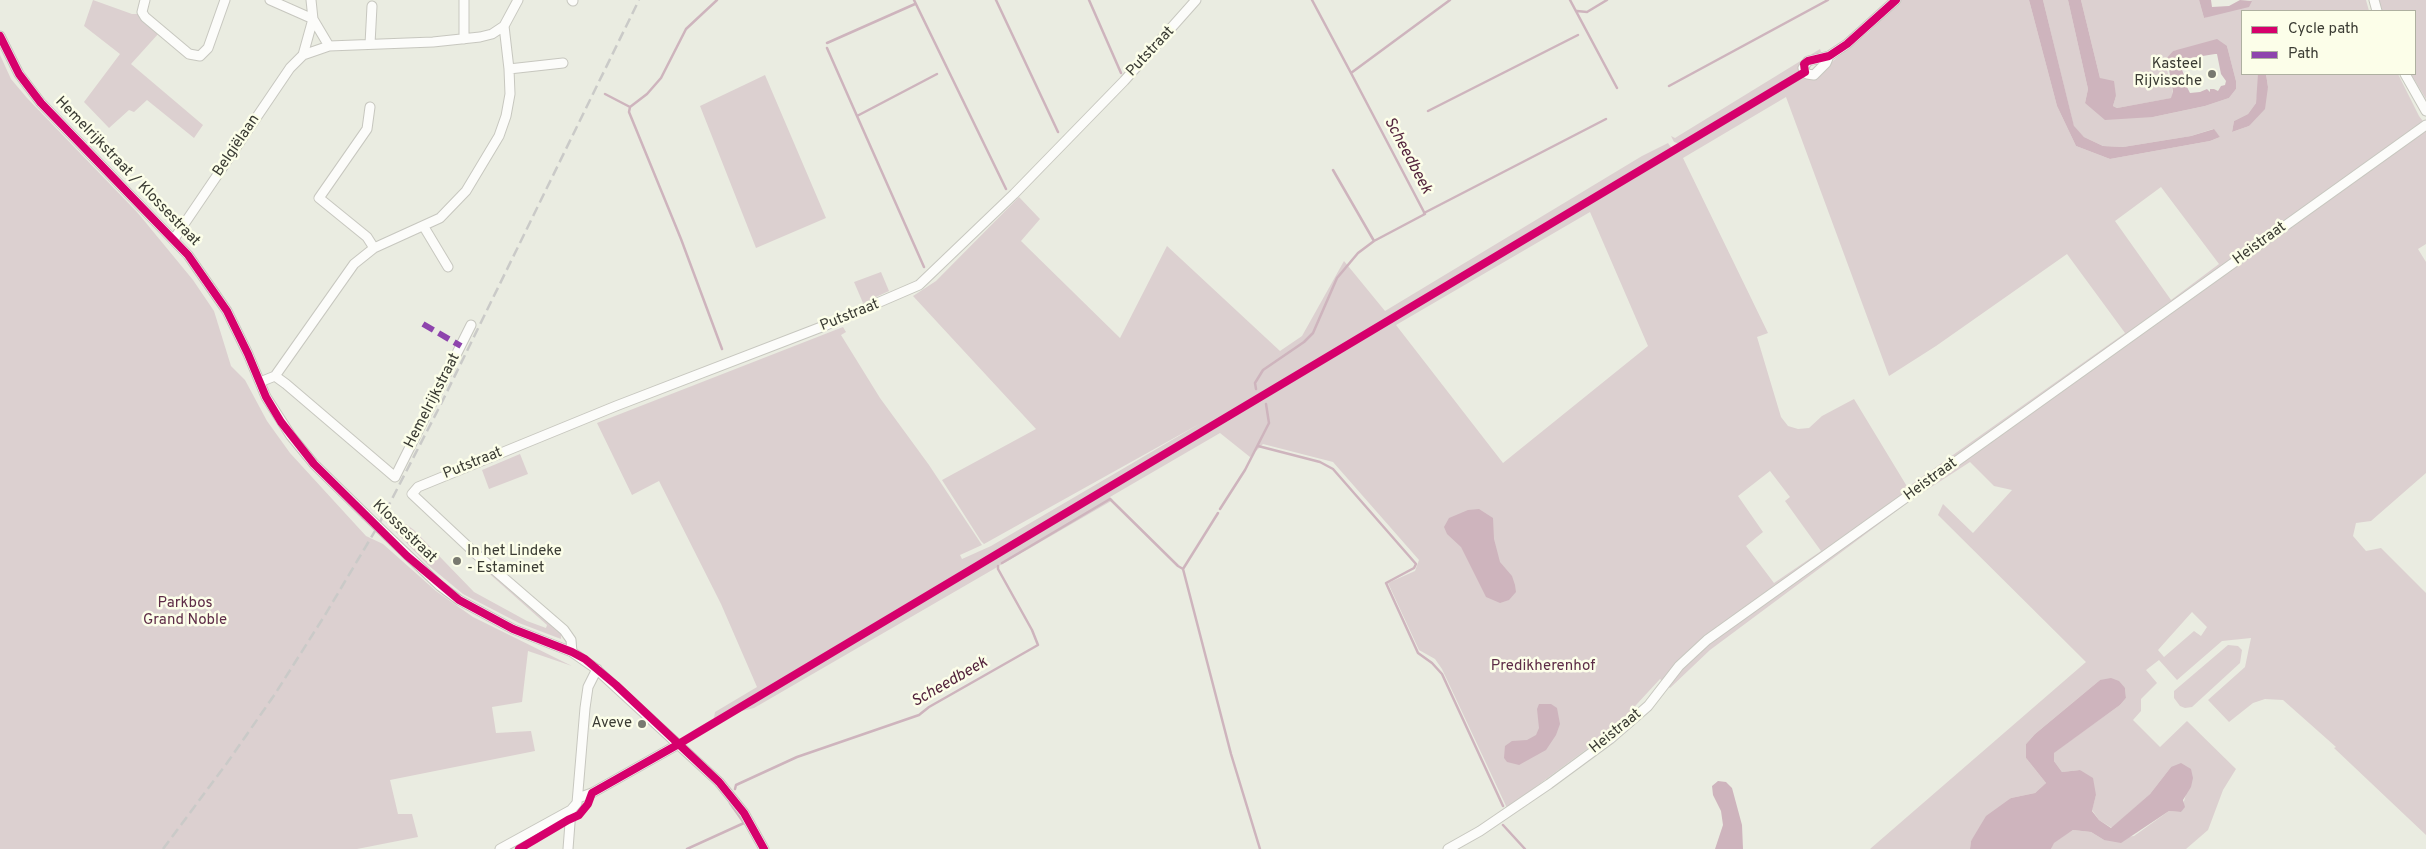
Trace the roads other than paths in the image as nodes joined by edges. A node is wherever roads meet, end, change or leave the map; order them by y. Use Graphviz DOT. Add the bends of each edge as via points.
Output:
graph roads {
  1 [pos="145,0"];
  2 [pos="224,0"];
  3 [pos="270,0"];
  4 [pos="311,0"];
  5 [pos="464,0"];
  6 [pos="518,0"];
  7 [pos="1196,0"];
  8 [pos="1896,0"];
  9 [pos="372,6"];
  10 [pos="314,19"];
  11 [pos="504,26"];
  12 [pos="0,36"];
  13 [pos="464,39"];
  14 [pos="370,44"];
  15 [pos="329,46"];
  16 [pos="303,55"];
  17 [pos="1829,56"];
  18 [pos="562,63"];
  19 [pos="509,69"];
  20 [pos="2406,75"];
  21 [pos="370,107"];
  22 [pos="2426,111"];
  23 [pos="2426,124"];
  24 [pos="424,227"];
  25 [pos="174,239"];
  26 [pos="374,248"];
  27 [pos="448,267"];
  28 [pos="471,325"];
  29 [pos="275,376"];
  30 [pos="260,382"];
  31 [pos="572,652"];
  32 [pos="597,669"];
  33 [pos="677,745"];
  34 [pos="578,798"];
  35 [pos="570,810"];
  36 [pos="500,849"];
  37 [pos="568,849"];
  38 [pos="764,849"];
  39 [pos="1448,849"];
  1 -- 2 [label="street" via="142,12 145,17 189,54 200,56 208,48"];
  3 -- 10 [label="street"];
  4 -- 10 [label="street, Belgiëlaan"];
  5 -- 13 [label="street"];
  6 -- 11 [label="street"];
  7 -- 31 [label="street, Putstraat" via="1028,180 919,285 824,326 418,487 412,494 564,630 571,640"];
  8 -- 17 [label="street"];
  9 -- 14 [label="street"];
  10 -- 15 [label="street, Belgiëlaan"];
  10 -- 16 [label="street, Belgiëlaan"];
  11 -- 13 [label="street, Belgiëlaan" via="490,34"];
  11 -- 19 [label="street"];
  12 -- 25 [label="street, Hemelrijkstraat / Klossestraat" via="19,74 42,103"];
  13 -- 14 [label="street, Belgiëlaan"];
  14 -- 15 [label="street, Belgiëlaan"];
  15 -- 16 [label="street, Belgiëlaan"];
  16 -- 25 [label="street, Belgiëlaan" via="290,68"];
  18 -- 19 [label="street"];
  19 -- 24 [label="street" via="509,101 499,136 466,191 440,218"];
  20 -- 22 [label="street"];
  21 -- 26 [label="street" via="367,129 319,198 367,237"];
  23 -- 39 [label="street, Heistraat" via="1707,640 1678,666 1648,706 1610,739 1480,831"];
  24 -- 26 [label="street"];
  24 -- 27 [label="street"];
  25 -- 30 [label="street, Hemelrijkstraat / Klossestraat" via="226,311"];
  26 -- 29 [label="street" via="354,264"];
  28 -- 29 [label="street, Hemelrijkstraat" via="395,477"];
  29 -- 30 [label="street"];
  30 -- 31 [label="street, Klossestraat, bridge" via="281,422 302,452 440,586 465,604 513,629"];
  31 -- 32 [label="street"];
  32 -- 33 [label="street"];
  32 -- 34 [label="street" via="588,687"];
  33 -- 34 [label="street"];
  33 -- 38 [label="street" via="732,797"];
  34 -- 35 [label="street"];
  35 -- 36 [label="street"];
  35 -- 37 [label="street"];
}
